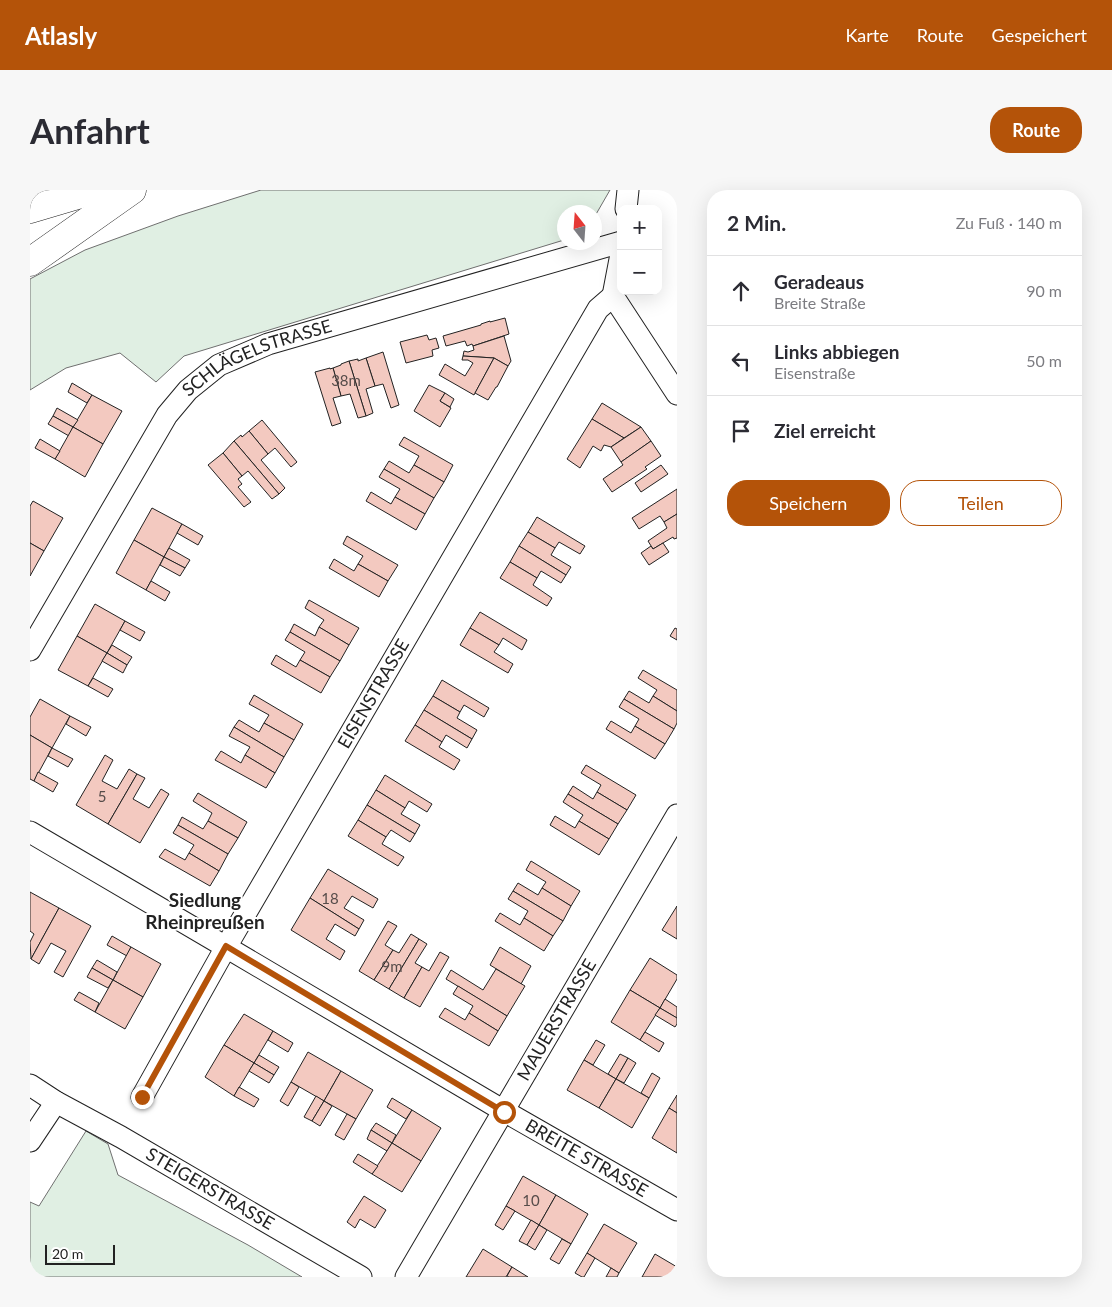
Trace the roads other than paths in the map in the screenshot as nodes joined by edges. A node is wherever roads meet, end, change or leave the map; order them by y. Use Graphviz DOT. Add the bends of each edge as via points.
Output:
graph roads {
  1 [pos="94,190"];
  2 [pos="132,190"];
  3 [pos="628,190"];
  4 [pos="626,205"];
  5 [pos="30,209"];
  6 [pos="617,243"];
  7 [pos="30,262"];
  8 [pos="617,278"];
  9 [pos="614,296"];
  10 [pos="677,394"];
  11 [pos="30,650"];
  12 [pos="677,815"];
  13 [pos="30,832"];
  14 [pos="226,946"];
  15 [pos="30,1085"];
  16 [pos="142,1097"];
  17 [pos="56,1102"];
  18 [pos="504,1112"];
  19 [pos="30,1142"];
  20 [pos="677,1210"];
  21 [pos="361,1277"];
  22 [pos="406,1277"];
  1 -- 5 [label="main road"];
  2 -- 7 [label="main road"];
  3 -- 4 [label="street"];
  6 -- 11 [label="street, SCHLÄGELSTRASSE" via="268,344 219,366 188,390 167,415"];
  8 -- 9 [label="street"];
  9 -- 10 [label="street"];
  9 -- 14 [label="street, EISENSTRASSE" via="598,309"];
  12 -- 18 [label="street, MAUERSTRASSE"];
  13 -- 14 [label="street, BREITE STRASSE"];
  14 -- 16 [label="street, EISENSTRASSE"];
  14 -- 18 [label="street, BREITE STRASSE"];
  15 -- 17 [label="street, STEIGERSTRASSE"];
  17 -- 19 [label="street"];
  17 -- 21 [label="street, STEIGERSTRASSE"];
  18 -- 20 [label="street, BREITE STRASSE"];
  18 -- 22 [label="street, MAUERSTRASSE"];
}
